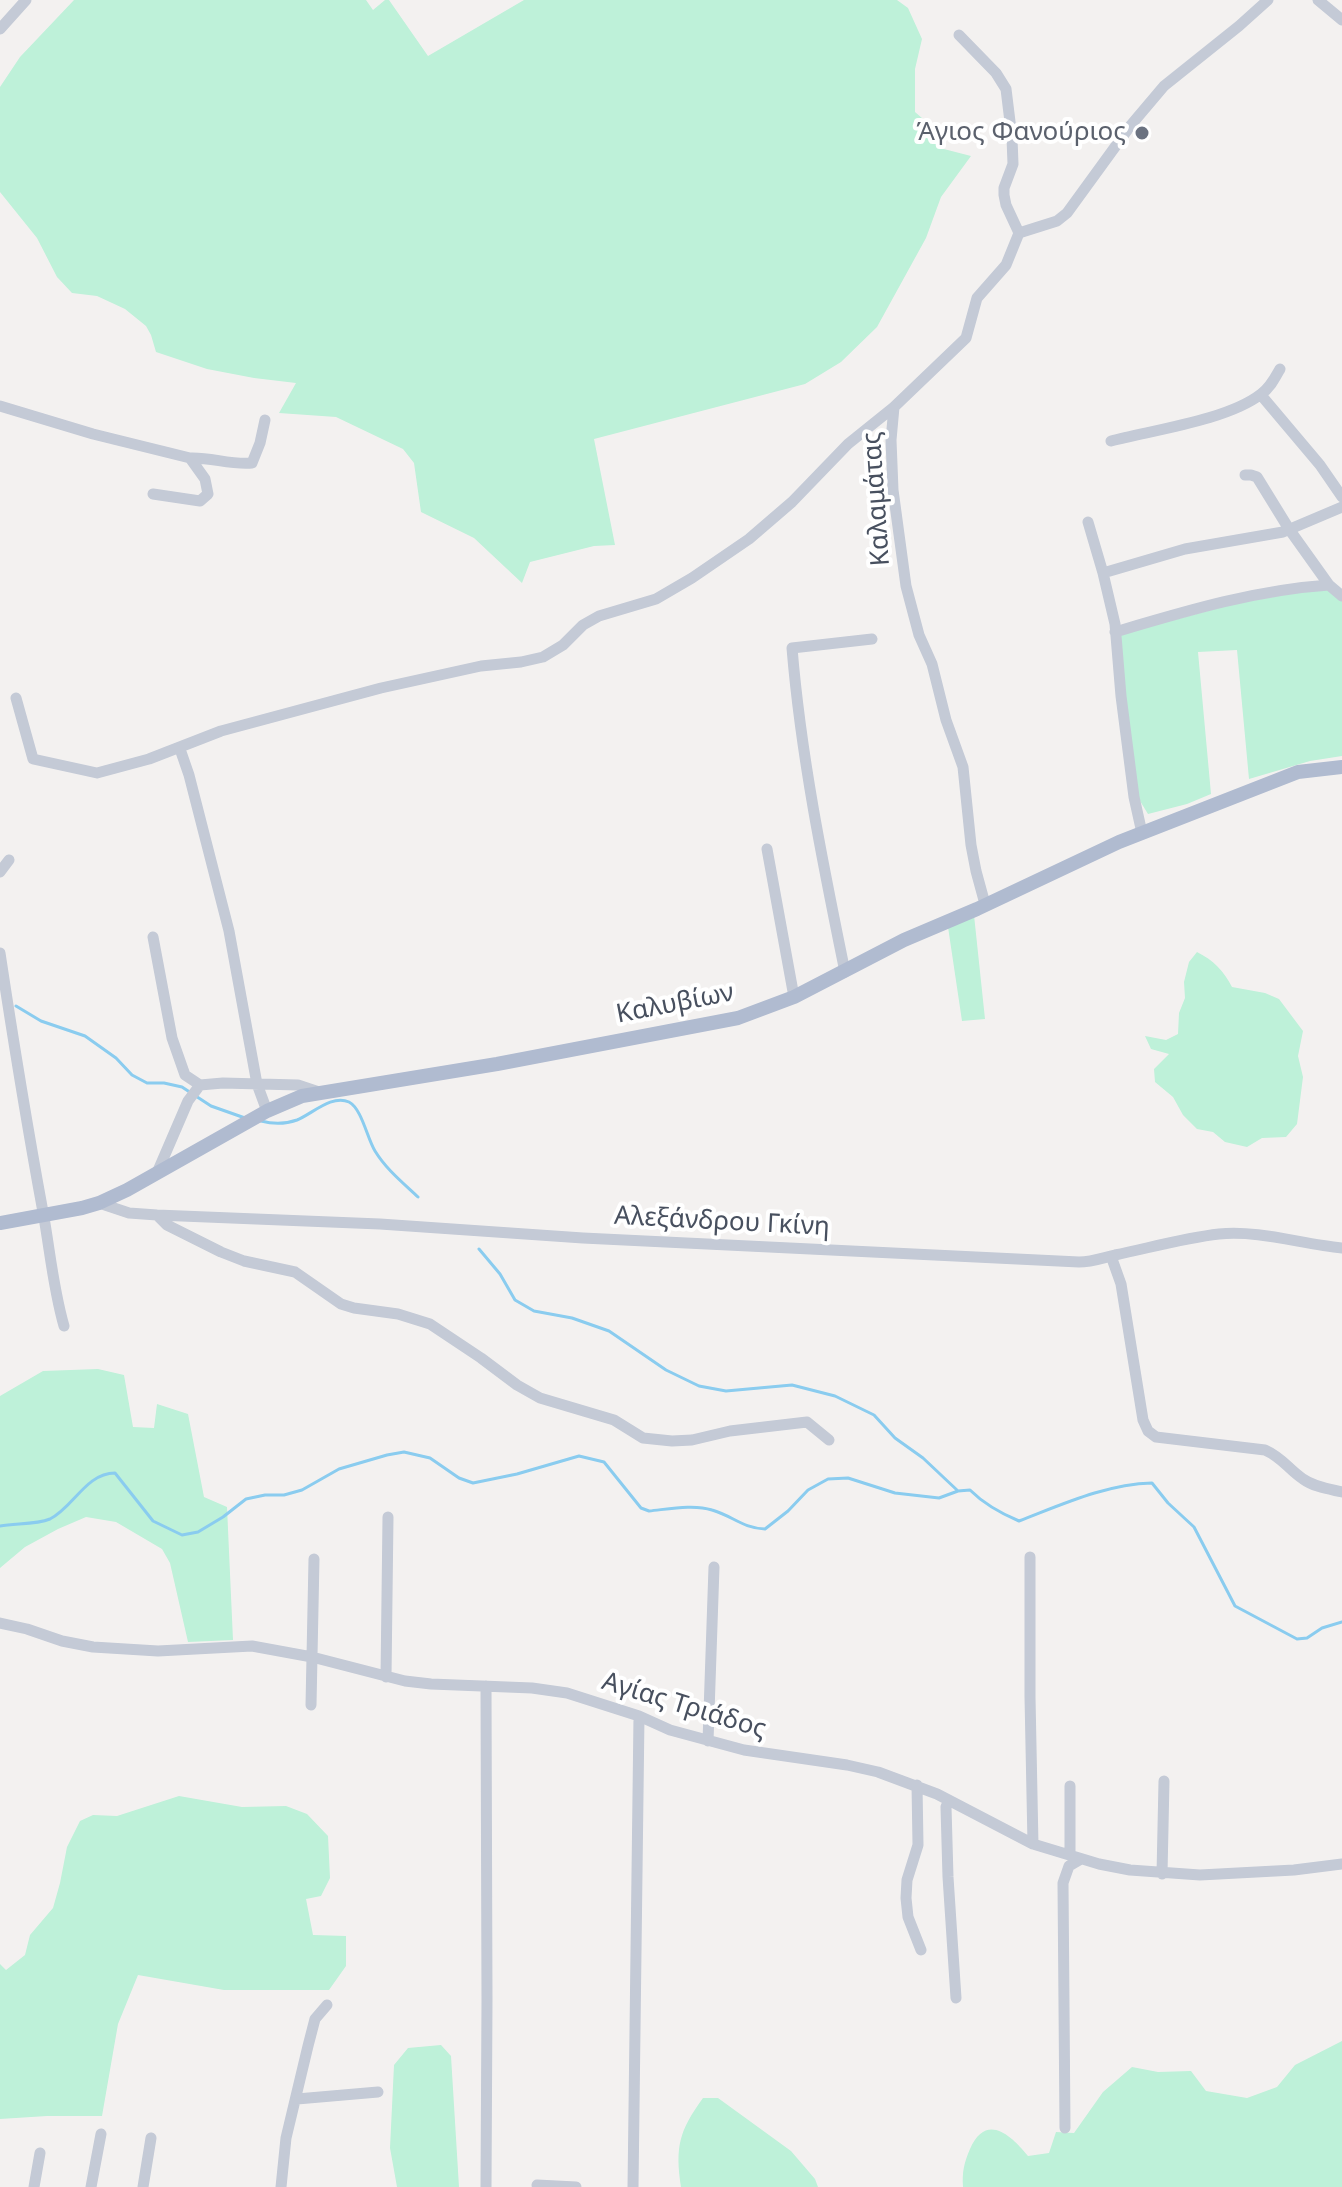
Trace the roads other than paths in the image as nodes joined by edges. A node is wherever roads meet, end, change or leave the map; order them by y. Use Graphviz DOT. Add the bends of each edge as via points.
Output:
graph roads {
  1 [pos="26,0"];
  2 [pos="1268,0"];
  3 [pos="1318,0"];
  4 [pos="1342,20"];
  5 [pos="0,29"];
  6 [pos="959,35"];
  7 [pos="1019,233"];
  8 [pos="1280,369"];
  9 [pos="1261,395"];
  10 [pos="0,406"];
  11 [pos="894,407"];
  12 [pos="265,420"];
  13 [pos="1111,441"];
  14 [pos="190,458"];
  15 [pos="1245,475"];
  16 [pos="153,494"];
  17 [pos="1342,497"];
  18 [pos="1342,507"];
  19 [pos="1088,522"];
  20 [pos="1289,529"];
  21 [pos="1103,573"];
  22 [pos="1329,585"];
  23 [pos="1342,596"];
  24 [pos="1115,632"];
  25 [pos="872,639"];
  26 [pos="16,698"];
  27 [pos="180,749"];
  28 [pos="1342,767"];
  29 [pos="1142,833"];
  30 [pos="767,849"];
  31 [pos="9,860"];
  32 [pos="0,872"];
  33 [pos="985,904"];
  34 [pos="153,937"];
  35 [pos="0,953"];
  36 [pos="845,972"];
  37 [pos="794,997"];
  38 [pos="257,1084"];
  39 [pos="198,1087"];
  40 [pos="319,1092"];
  41 [pos="263,1113"];
  42 [pos="157,1173"];
  43 [pos="99,1203"];
  44 [pos="43,1215"];
  45 [pos="157,1215"];
  46 [pos="0,1223"];
  47 [pos="1342,1248"];
  48 [pos="1111,1256"];
  49 [pos="64,1326"];
  50 [pos="829,1440"];
  51 [pos="1342,1492"];
  52 [pos="388,1517"];
  53 [pos="1030,1557"];
  54 [pos="314,1559"];
  55 [pos="714,1567"];
  56 [pos="0,1623"];
  57 [pos="312,1657"];
  58 [pos="386,1677"];
  59 [pos="486,1686"];
  60 [pos="311,1705"];
  61 [pos="639,1716"];
  62 [pos="708,1741"];
  63 [pos="1164,1781"];
  64 [pos="917,1785"];
  65 [pos="1070,1786"];
  66 [pos="949,1800"];
  67 [pos="1033,1844"];
  68 [pos="1075,1857"];
  69 [pos="1342,1864"];
  70 [pos="1162,1874"];
  71 [pos="921,1950"];
  72 [pos="956,1998"];
  73 [pos="327,2005"];
  74 [pos="378,2092"];
  75 [pos="297,2099"];
  76 [pos="1065,2128"];
  77 [pos="101,2134"];
  78 [pos="151,2138"];
  79 [pos="40,2153"];
  80 [pos="537,2185"];
  81 [pos="34,2187"];
  82 [pos="91,2187"];
  83 [pos="143,2187"];
  84 [pos="281,2187"];
  85 [pos="486,2187"];
  86 [pos="576,2187"];
  87 [pos="633,2187"];
  1 -- 5 [label="street"];
  2 -- 7 [label="street" via="1164,86 1067,213"];
  3 -- 4 [label="street"];
  6 -- 7 [label="street" via="1006,89 1013,164 1004,195"];
  7 -- 11 [label="street, Καλαμάτας" via="1006,265 977,298 966,338"];
  8 -- 9 [label="street"];
  9 -- 13 [label="street" via="1215,415"];
  9 -- 17 [label="street"];
  10 -- 14 [label="street"];
  11 -- 27 [label="street" via="749,539 656,599 583,625 543,657 381,688 221,731"];
  11 -- 33 [label="street, Καλαμάτας" via="893,490 906,586 963,767 971,845"];
  12 -- 14 [label="street" via="252,463"];
  14 -- 16 [label="street" via="205,479 208,494 200,501 187,501"];
  15 -- 20 [label="street" via="1257,477"];
  18 -- 20 [label="street"];
  19 -- 21 [label="street"];
  20 -- 21 [label="street" via="1185,549"];
  20 -- 22 [label="street"];
  21 -- 24 [label="street"];
  22 -- 23 [label="street"];
  22 -- 24 [label="street" via="1195,607"];
  24 -- 29 [label="street"];
  25 -- 36 [label="street" via="792,648 811,801"];
  26 -- 27 [label="street" via="33,759 97,773"];
  27 -- 38 [label="street" via="229,931"];
  28 -- 29 [label="main road, Καλυβίων" via="1298,772"];
  29 -- 33 [label="main road, Καλυβίων"];
  30 -- 37 [label="street"];
  31 -- 32 [label="street"];
  33 -- 36 [label="main road, Καλυβίων"];
  34 -- 39 [label="street" via="172,1038 185,1075"];
  35 -- 44 [label="street"];
  36 -- 37 [label="main road, Καλυβίων"];
  37 -- 40 [label="main road, Καλυβίων" via="738,1018"];
  38 -- 39 [label="street"];
  38 -- 40 [label="street" via="298,1085"];
  38 -- 41 [label="street"];
  39 -- 42 [label="street"];
  40 -- 41 [label="main road, Καλυβίων"];
  41 -- 42 [label="main road, Καλυβίων"];
  42 -- 43 [label="main road, Καλυβίων"];
  43 -- 44 [label="main road, Καλυβίων"];
  43 -- 45 [label="street, Αλεξάνδρου Γκίνη"];
  44 -- 46 [label="main road, Καλυβίων"];
  44 -- 49 [label="street"];
  45 -- 48 [label="street, Αλεξάνδρου Γκίνη" via="1079,1262"];
  45 -- 50 [label="street" via="221,1252 295,1272 341,1304 430,1324 540,1398 614,1420 643,1438 692,1440 807,1422"];
  47 -- 48 [label="street, Αλεξάνδρου Γκίνη" via="1229,1233"];
  48 -- 51 [label="street" via="1148,1431 1156,1437 1265,1450 1304,1480"];
  52 -- 58 [label="street"];
  53 -- 67 [label="street"];
  54 -- 57 [label="street"];
  55 -- 62 [label="street"];
  56 -- 57 [label="street, Αγίας Τριάδος" via="93,1647 158,1651 252,1646"];
  57 -- 58 [label="street, Αγίας Τριάδος"];
  57 -- 60 [label="street"];
  58 -- 59 [label="street, Αγίας Τριάδος"];
  59 -- 61 [label="street, Αγίας Τριάδος" via="567,1693"];
  59 -- 85 [label="street"];
  61 -- 62 [label="street, Αγίας Τριάδος"];
  61 -- 87 [label="street"];
  62 -- 64 [label="street, Αγίας Τριάδος" via="847,1765"];
  63 -- 70 [label="street"];
  64 -- 66 [label="street, Αγίας Τριάδος"];
  64 -- 71 [label="street" via="918,1845 906,1898"];
  65 -- 68 [label="street"];
  66 -- 67 [label="street, Αγίας Τριάδος"];
  66 -- 72 [label="street"];
  67 -- 68 [label="street, Αγίας Τριάδος"];
  68 -- 70 [label="street, Αγίας Τριάδος"];
  68 -- 76 [label="street" via="1063,1883"];
  69 -- 70 [label="street, Αγίας Τριάδος"];
  73 -- 75 [label="street" via="315,2019"];
  74 -- 75 [label="street"];
  75 -- 84 [label="street"];
  77 -- 82 [label="street"];
  78 -- 83 [label="street"];
  79 -- 81 [label="street"];
  80 -- 86 [label="street"];
}
